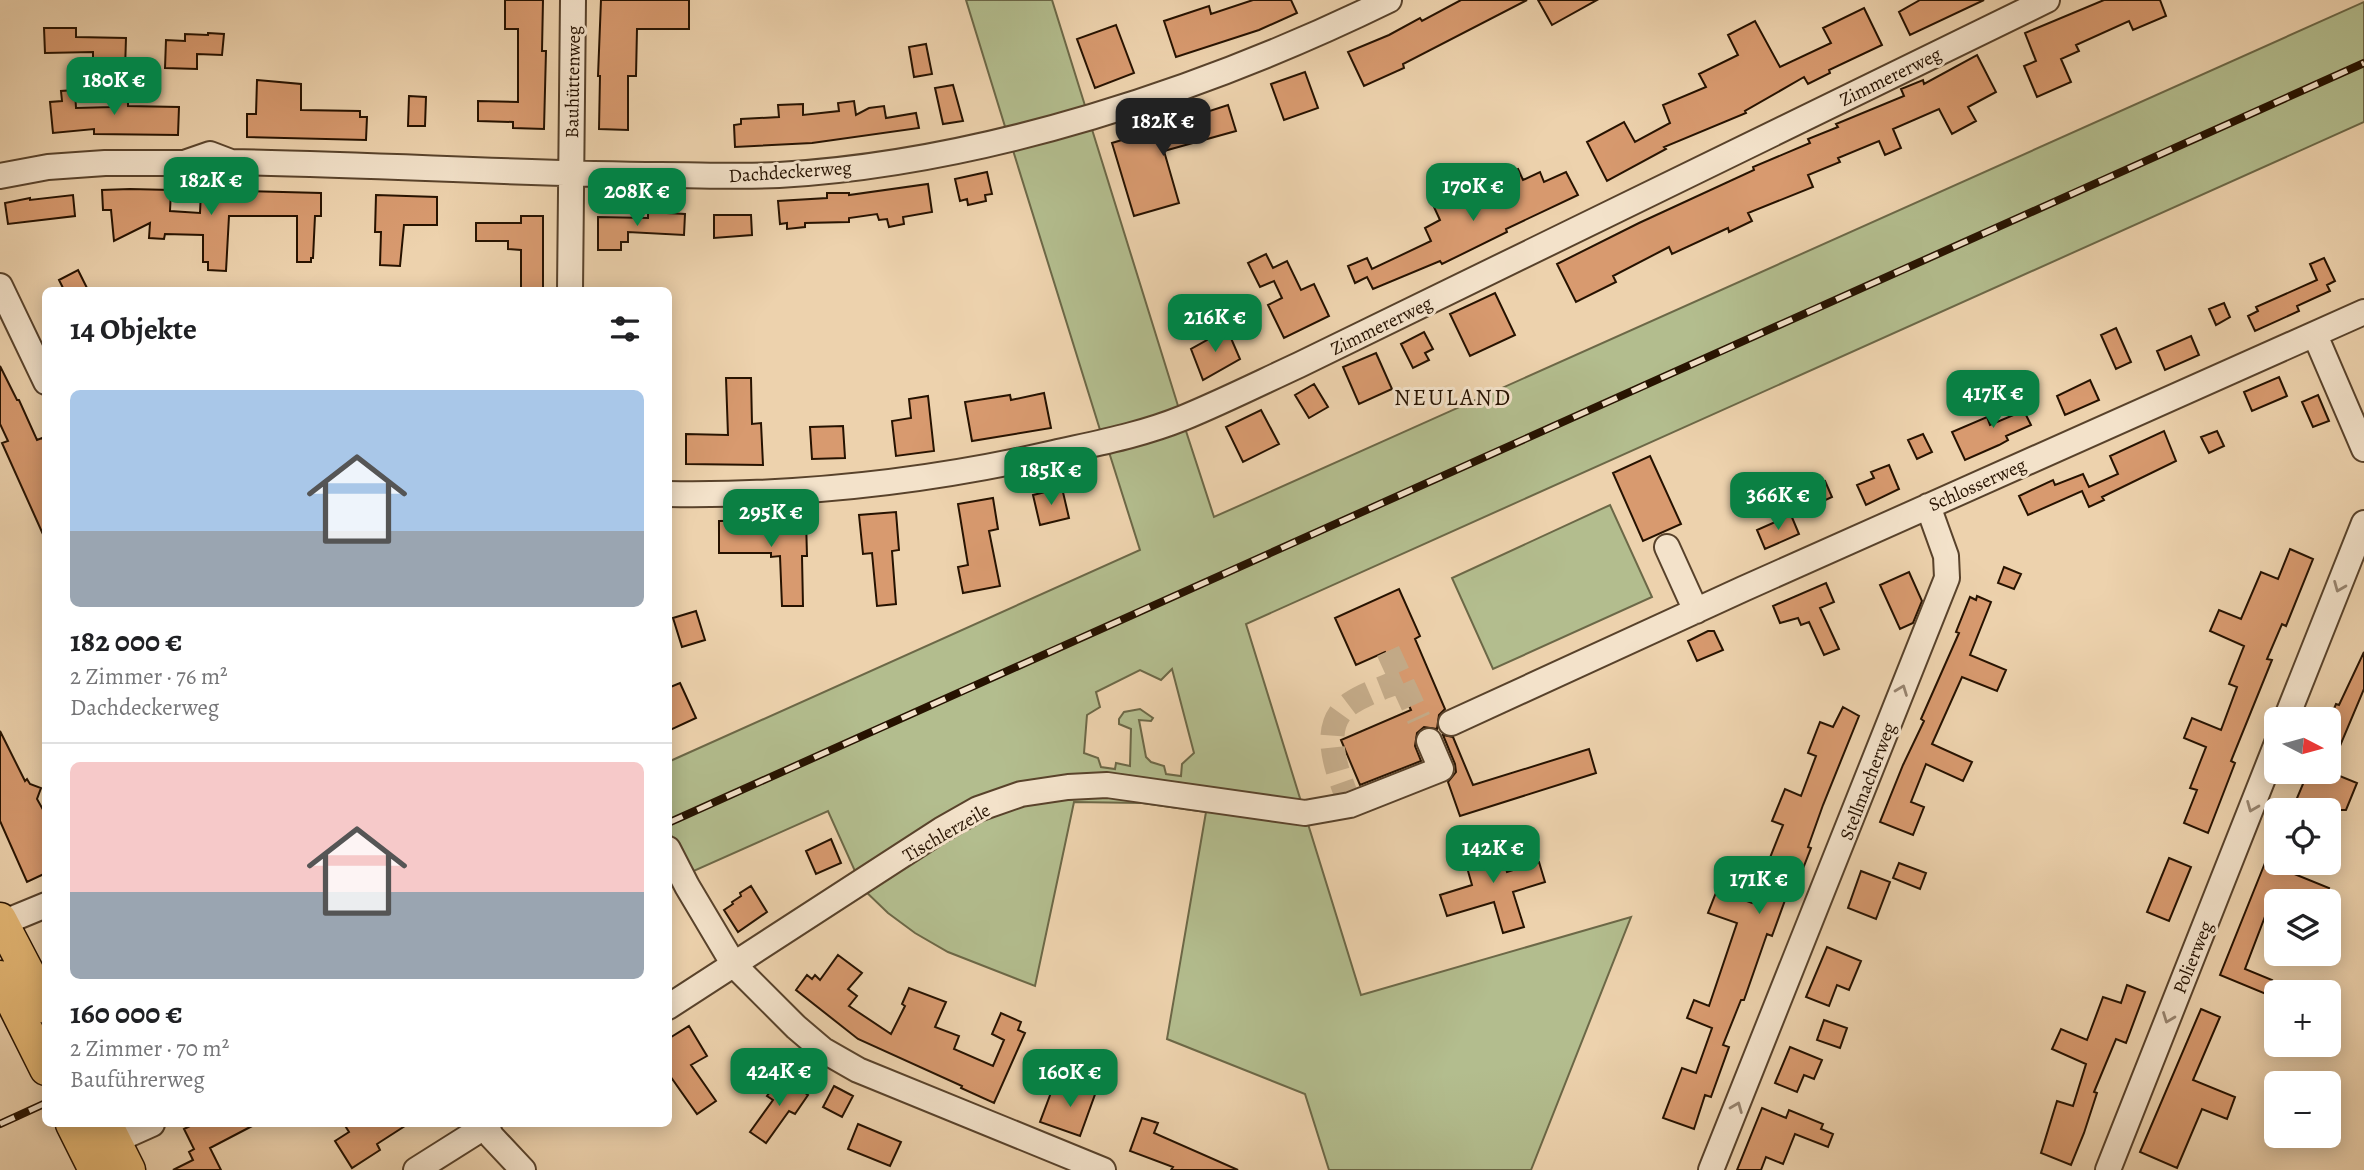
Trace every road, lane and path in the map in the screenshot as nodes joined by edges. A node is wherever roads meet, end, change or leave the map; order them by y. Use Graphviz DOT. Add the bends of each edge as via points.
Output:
graph roads {
  1 [pos="573,0"];
  2 [pos="1389,0"];
  3 [pos="2047,0"];
  4 [pos="571,174"];
  5 [pos="0,176"];
  6 [pos="0,286"];
  7 [pos="570,287"];
  8 [pos="2364,312"];
  9 [pos="2315,335"];
  10 [pos="42,374"];
  11 [pos="2364,449"];
  12 [pos="672,494"];
  13 [pos="1928,506"];
  14 [pos="2364,523"];
  15 [pos="1667,547"];
  16 [pos="1696,611"];
  17 [pos="2291,707"];
  18 [pos="1451,723"];
  19 [pos="1429,741"];
  20 [pos="2264,776"];
  21 [pos="672,857"];
  22 [pos="42,907"];
  23 [pos="1,922"];
  24 [pos="734,965"];
  25 [pos="0,977"];
  26 [pos="42,999"];
  27 [pos="672,1004"];
  28 [pos="42,1061"];
  29 [pos="74,1127"];
  30 [pos="136,1127"];
  31 [pos="484,1127"];
  32 [pos="488,1127"];
  33 [pos="110,1132"];
  34 [pos="1066,1163"];
  35 [pos="95,1170"];
  36 [pos="129,1170"];
  37 [pos="416,1170"];
  38 [pos="523,1170"];
  39 [pos="1103,1170"];
  40 [pos="1711,1170"];
  41 [pos="2108,1170"];
  1 -- 4 [label="street, Bauhüttenweg"];
  2 -- 4 [label="street, Dachdeckerweg" via="1200,82 1089,117 908,160 778,175"];
  3 -- 12 [label="street, Zimmererweg" via="1182,418 1105,442 982,470 822,490"];
  4 -- 5 [label="street, Dachdeckerweg" via="231,162 210,154 184,163 60,166"];
  4 -- 7 [label="street, Bauhüttenweg"];
  6 -- 10 [label="street"];
  8 -- 9 [label="street, Schlosserweg"];
  9 -- 11 [label="street"];
  9 -- 13 [label="street, Schlosserweg"];
  13 -- 16 [label="street, Schlosserweg"];
  40 -- 13 [label="street, Stellmacherweg, one-way" via="1947,578 1946,556"];
  14 -- 17 [label="street, one-way"];
  15 -- 16 [label="street"];
  16 -- 18 [label="street, Schlosserweg"];
  19 -- 24 [label="street, Tischlerzeile" via="1441,769 1350,805 1305,813 1097,784 1021,794 978,809 941,830"];
  20 -- 41 [label="street, Polierweg, one-way"];
  21 -- 24 [label="street"];
  22 -- 23 [label="street"];
  23 -- 26 [label="main road"];
  24 -- 27 [label="street, Tischlerzeile"];
  24 -- 34 [label="street" via="796,1027 858,1070"];
  25 -- 28 [label="main road"];
  29 -- 35 [label="main road"];
  30 -- 33 [label="street"];
  31 -- 37 [label="street"];
  32 -- 38 [label="street"];
  33 -- 36 [label="main road"];
  34 -- 39 [label="street"];
}
